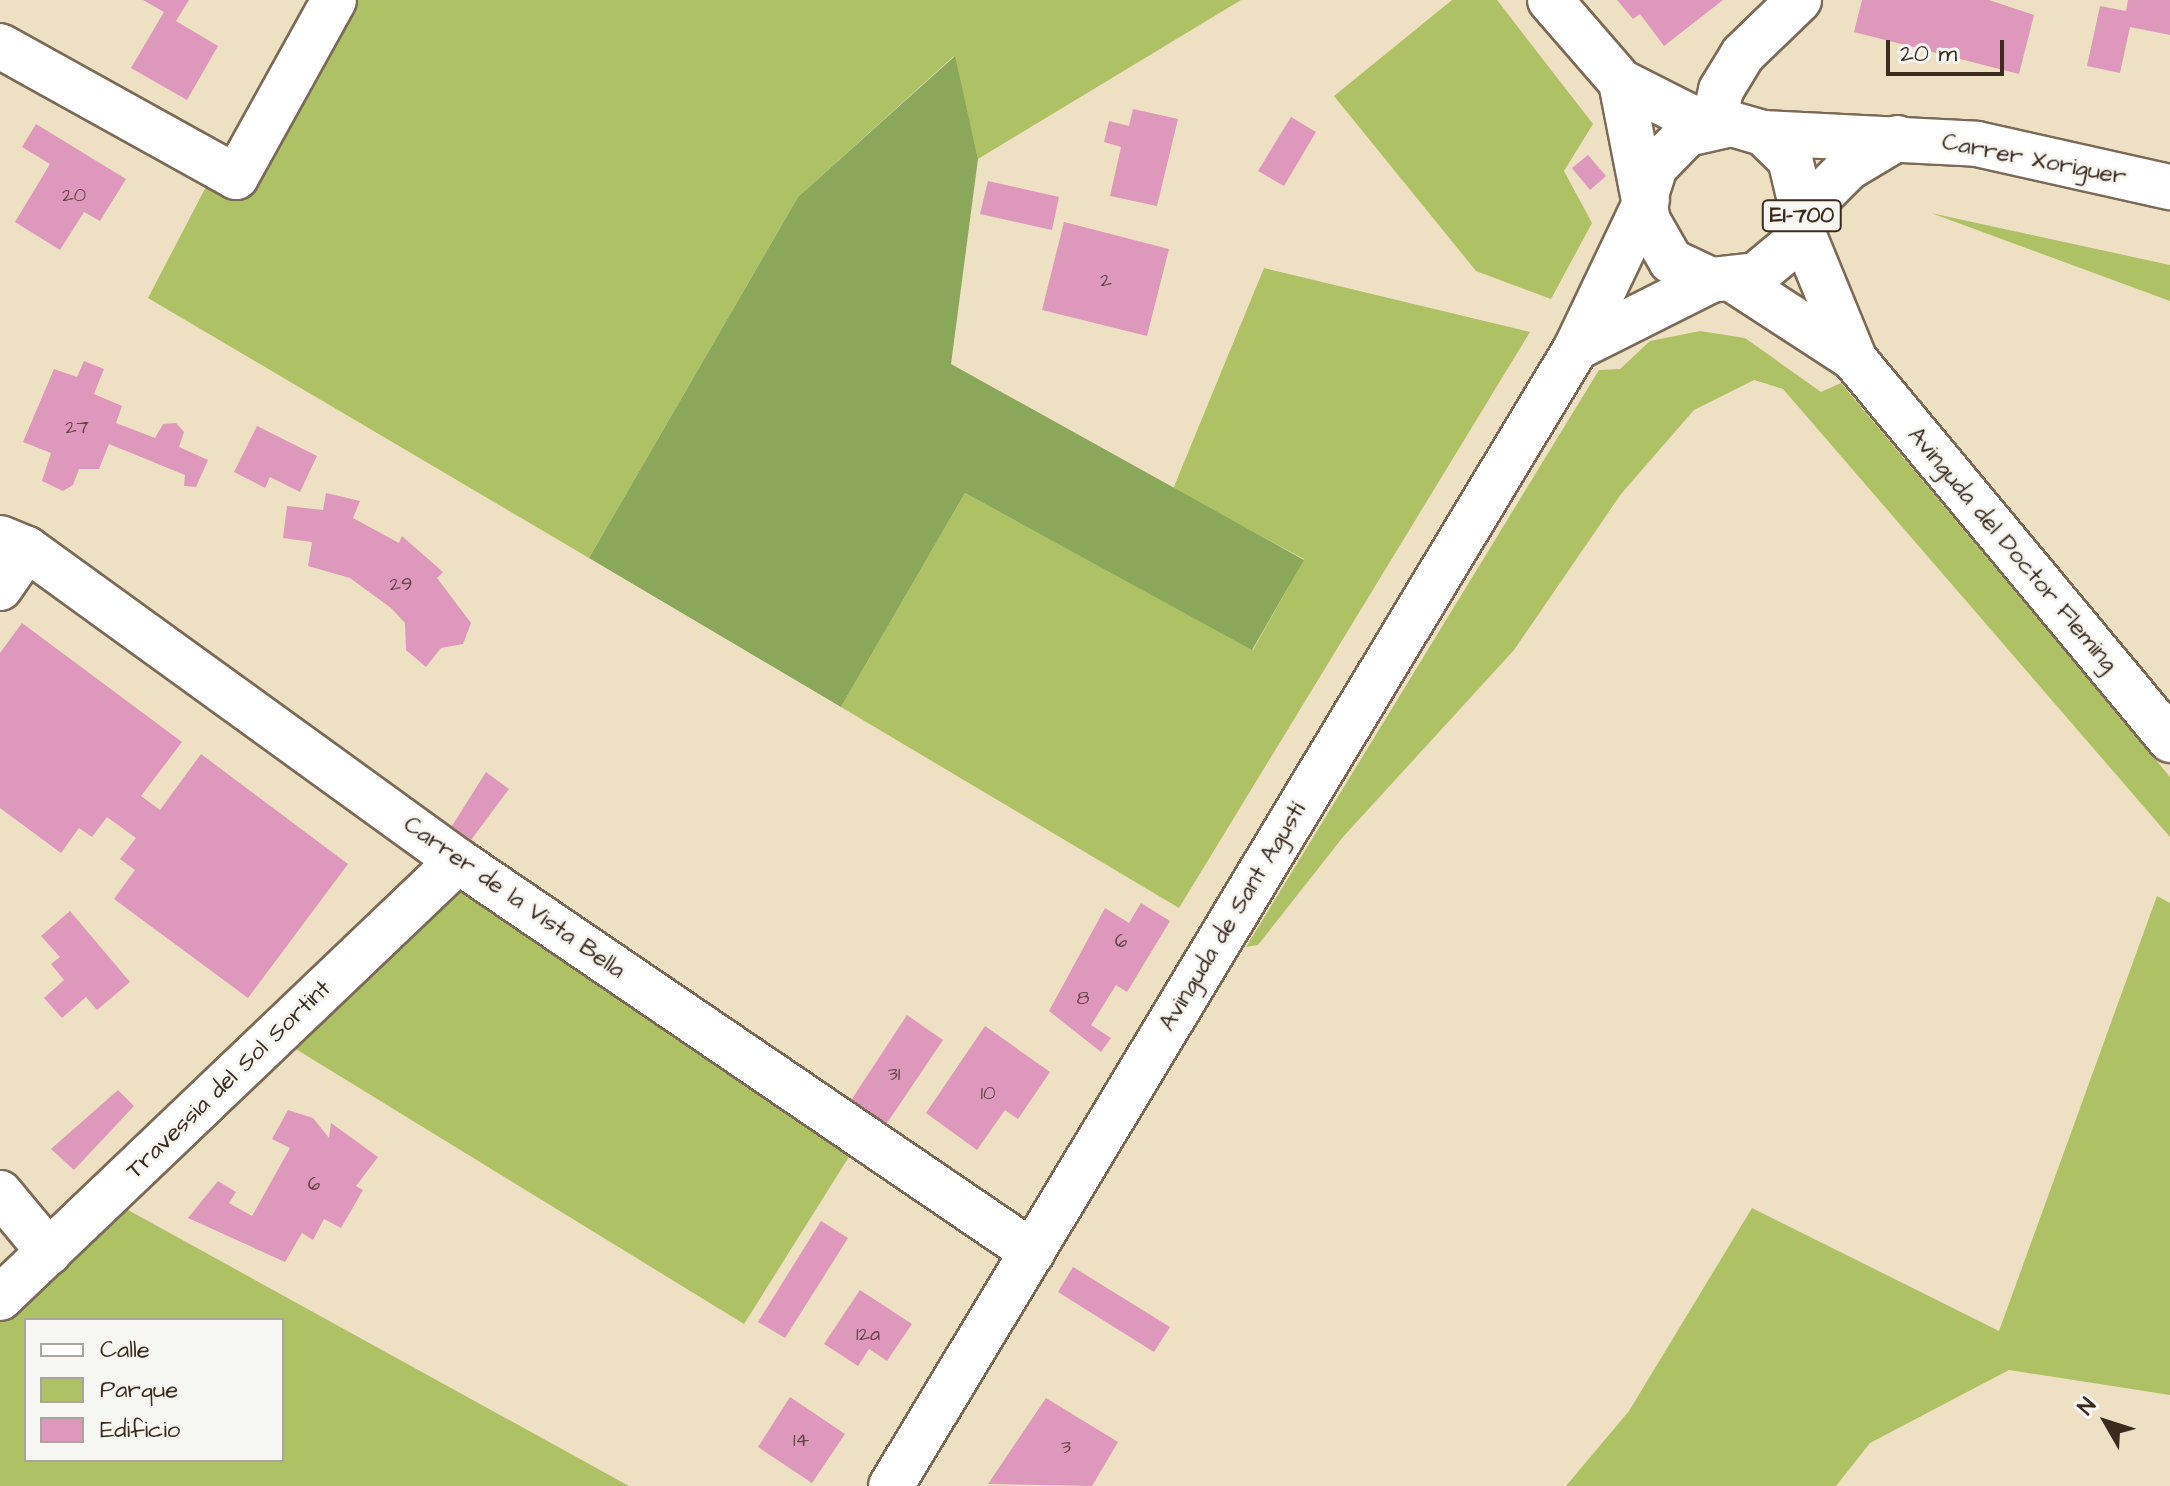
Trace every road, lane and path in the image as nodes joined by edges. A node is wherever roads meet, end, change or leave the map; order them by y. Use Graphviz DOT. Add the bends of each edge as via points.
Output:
graph roads {
  1 [pos="334,0"];
  2 [pos="1550,0"];
  3 [pos="1799,0"];
  4 [pos="0,46"];
  5 [pos="1621,82"];
  6 [pos="1711,125"];
  7 [pos="1763,133"];
  8 [pos="1898,138"];
  9 [pos="2170,187"];
  10 [pos="1647,194"];
  11 [pos="1802,219"];
  12 [pos="1723,281"];
  13 [pos="1576,348"];
  14 [pos="1855,360"];
  15 [pos="14,544"];
  16 [pos="0,588"];
  17 [pos="2170,740"];
  18 [pos="458,861"];
  19 [pos="0,1193"];
  20 [pos="49,1252"];
  21 [pos="1032,1252"];
  22 [pos="0,1298"];
  23 [pos="891,1486"];
  1 -- 4 [label="street" via="236,177"];
  2 -- 5 [label="street, EI-700"];
  3 -- 6 [label="street" via="1743,54 1721,90"];
  5 -- 6 [label="street, EI-700"];
  5 -- 10 [label="street, EI-700"];
  6 -- 7 [label="street, EI-700"];
  6 -- 10 [label="street" via="1668,148"];
  7 -- 8 [label="street, Carrer Xoriguer"];
  7 -- 11 [label="street, EI-700" via="1795,167"];
  8 -- 9 [label="street, Carrer Xoriguer" via="1977,144"];
  8 -- 11 [label="street" via="1848,168"];
  10 -- 12 [label="street, EI-700" via="1648,221 1671,261"];
  10 -- 13 [label="street, Avinguda de Sant Agustí"];
  11 -- 12 [label="street, EI-700" via="1776,263"];
  11 -- 14 [label="street, Avinguda del Doctor Fleming / EI-700"];
  12 -- 13 [label="street"];
  12 -- 14 [label="street, Avinguda del Doctor Fleming / EI-700"];
  13 -- 21 [label="street, Avinguda de Sant Agustí"];
  14 -- 17 [label="street, Avinguda del Doctor Fleming / EI-700"];
  15 -- 16 [label="street"];
  15 -- 18 [label="street, Carrer de la Vista Bella"];
  18 -- 20 [label="street, Travessia del Sol Sortint"];
  18 -- 21 [label="street, Carrer de la Vista Bella"];
  19 -- 20 [label="street"];
  20 -- 22 [label="street, Travessia del Sol Sortint"];
  21 -- 23 [label="street, Avinguda de Sant Agustí"];
}
